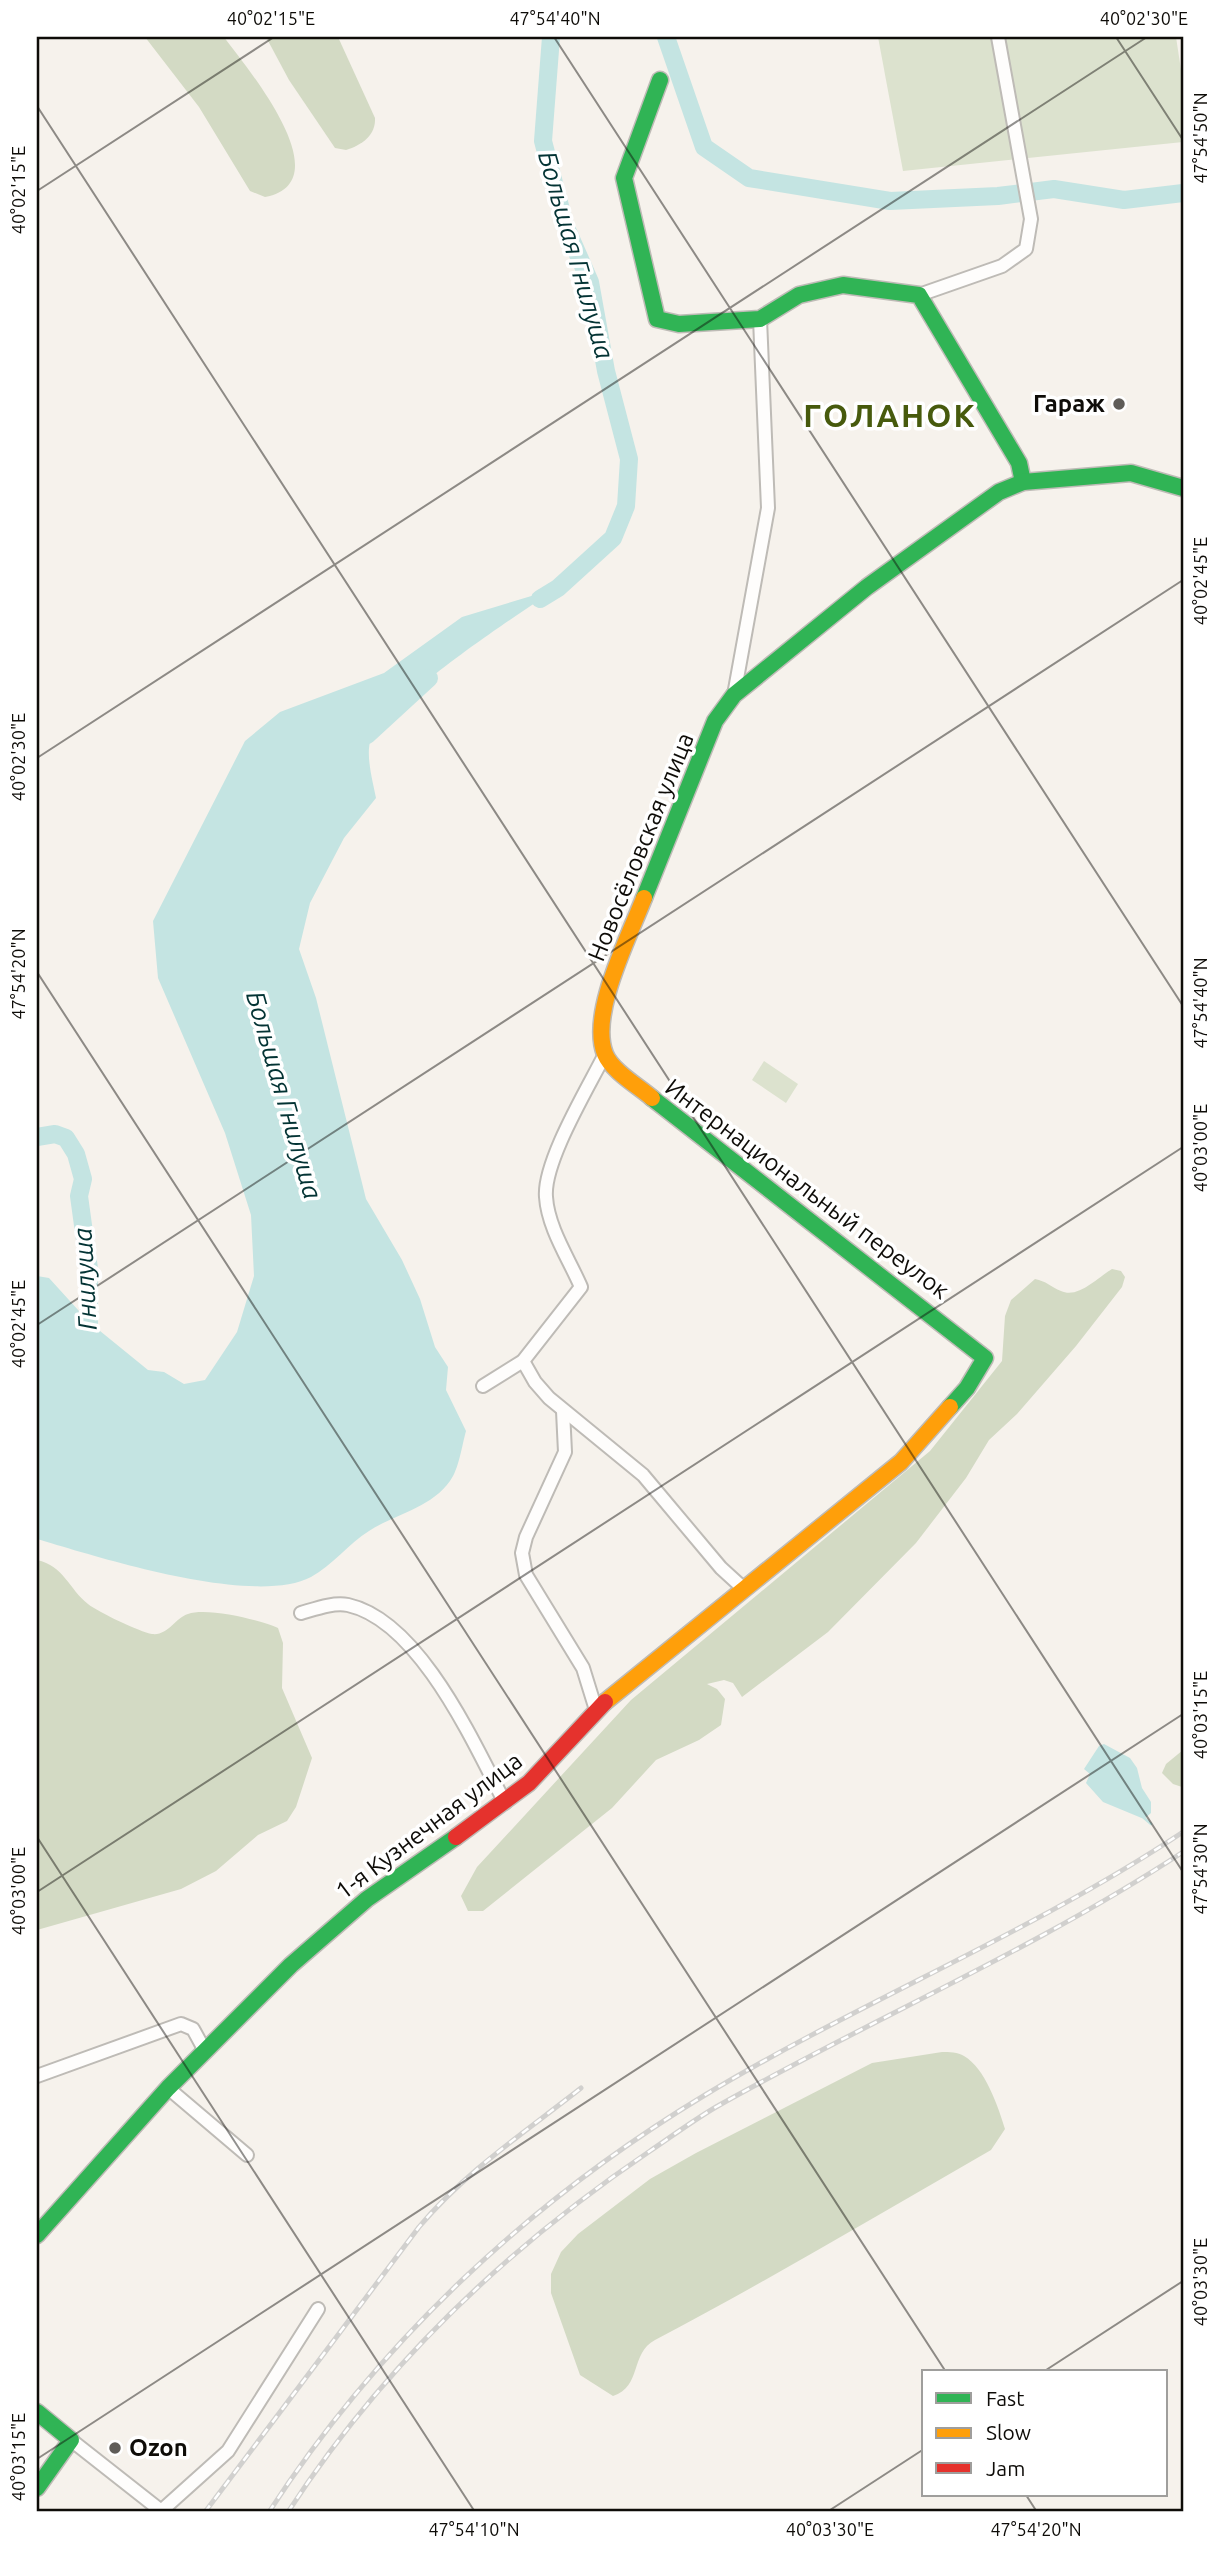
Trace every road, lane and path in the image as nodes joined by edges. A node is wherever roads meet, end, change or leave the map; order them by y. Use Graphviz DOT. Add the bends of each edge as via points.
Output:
graph roads {
  1 [pos="998,37"];
  2 [pos="660,80"];
  3 [pos="919,295"];
  4 [pos="760,319"];
  5 [pos="1023,482"];
  6 [pos="1183,488"];
  7 [pos="734,695"];
  8 [pos="605,1054"];
  9 [pos="985,1358"];
  10 [pos="523,1361"];
  11 [pos="483,1385"];
  12 [pos="563,1410"];
  13 [pos="744,1589"];
  14 [pos="301,1613"];
  15 [pos="596,1710"];
  16 [pos="505,1803"];
  17 [pos="205,2051"];
  18 [pos="37,2076"];
  19 [pos="168,2088"];
  20 [pos="247,2155"];
  21 [pos="37,2235"];
  22 [pos="318,2309"];
  23 [pos="37,2412"];
  24 [pos="71,2440"];
  25 [pos="37,2488"];
  26 [pos="160,2511"];
  1 -- 3 [label="street" via="1031,219 1026,249 1002,266"];
  2 -- 4 [label="street" via="624,178 657,319 679,324"];
  3 -- 4 [label="street" via="844,285 799,295"];
  3 -- 5 [label="street" via="1019,463"];
  4 -- 7 [label="street, Новосёловская улица" via="768,508"];
  5 -- 6 [label="street" via="1131,473"];
  5 -- 7 [label="street" via="999,492 867,587"];
  7 -- 8 [label="street, Новосёловская улица" via="715,721 680,803 607,995 602,1032"];
  8 -- 9 [label="street, Интернациональный переулок" via="649,1098 937,1316"];
  8 -- 10 [label="street, Новосёловская улица" via="553,1160 545,1196 551,1222 581,1287"];
  9 -- 13 [label="street, 1-я Кузнечная улица" via="967,1388 911,1453"];
  10 -- 11 [label="street, Новосёловская улица"];
  10 -- 12 [label="street" via="535,1382"];
  12 -- 13 [label="street" via="643,1475"];
  12 -- 15 [label="street" via="565,1451 522,1553 526,1575 583,1668"];
  13 -- 15 [label="street, 1-я Кузнечная улица"];
  14 -- 16 [label="street" via="347,1605 381,1621 404,1640 431,1670 455,1708"];
  15 -- 16 [label="street, 1-я Кузнечная улица"];
  16 -- 17 [label="street, 1-я Кузнечная улица" via="367,1899 291,1965"];
  17 -- 18 [label="street" via="193,2029 181,2024"];
  17 -- 19 [label="street, 1-я Кузнечная улица"];
  19 -- 20 [label="street"];
  19 -- 21 [label="street, 1-я Кузнечная улица"];
  22 -- 26 [label="street" via="228,2451"];
  23 -- 24 [label="street"];
  24 -- 25 [label="street"];
  24 -- 26 [label="street"];
}
